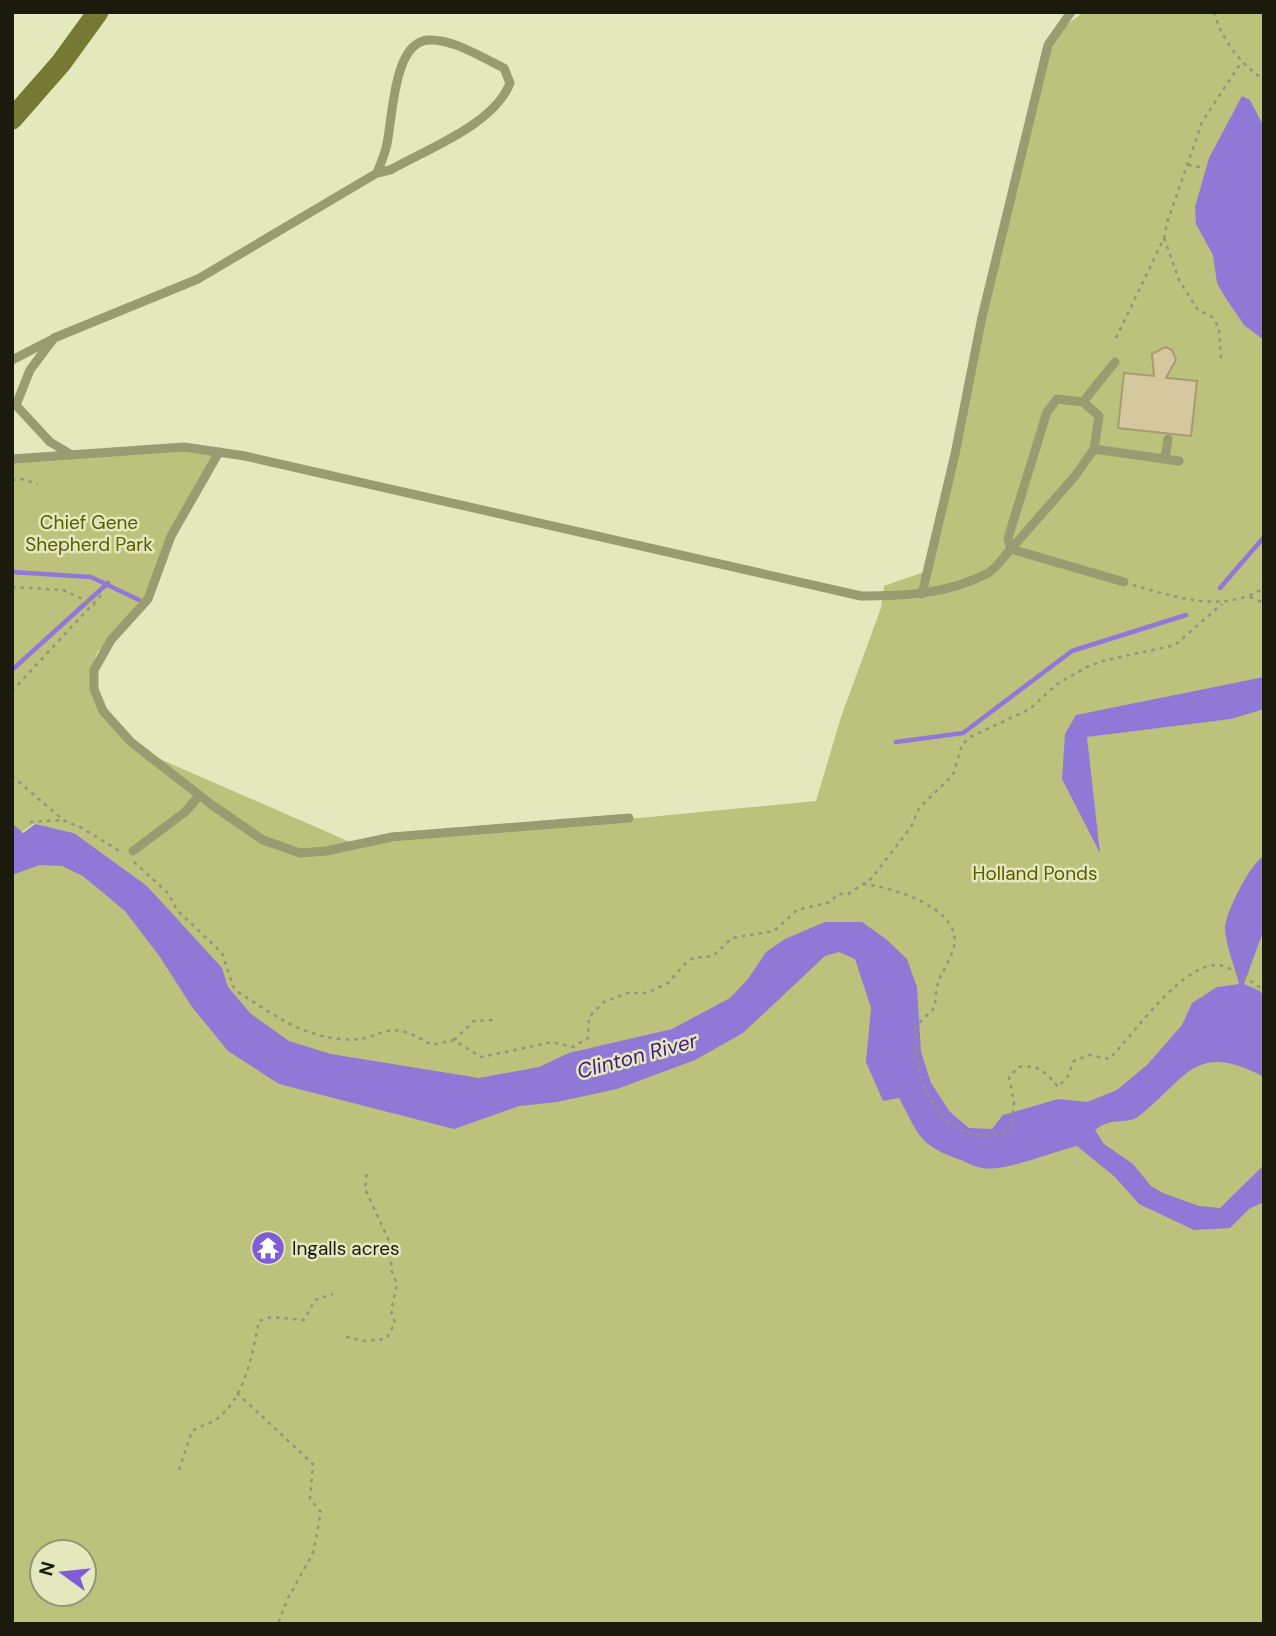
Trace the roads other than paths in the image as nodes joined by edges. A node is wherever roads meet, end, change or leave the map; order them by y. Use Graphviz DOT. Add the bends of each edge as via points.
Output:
graph roads {
  1 [pos="98,12"];
  2 [pos="1071,12"];
  3 [pos="12,118"];
  4 [pos="377,173"];
  5 [pos="54,338"];
  6 [pos="12,360"];
  7 [pos="1115,362"];
  8 [pos="1083,402"];
  9 [pos="14,403"];
  10 [pos="1168,439"];
  11 [pos="1094,449"];
  12 [pos="219,452"];
  13 [pos="72,455"];
  14 [pos="12,459"];
  15 [pos="1165,459"];
  16 [pos="1179,461"];
  17 [pos="1011,549"];
  18 [pos="1124,582"];
  19 [pos="922,594"];
  20 [pos="199,796"];
  21 [pos="629,818"];
  22 [pos="129,853"];
  1 -- 3 [label="main road"];
  2 -- 19 [label="lane" via="1048,45 963,398 955,454"];
  4 -- 4 [label="lane" via="386,148 398,73 415,45 428,40 447,44 504,68 510,83 505,98 489,115"];
  4 -- 5 [label="lane" via="198,279"];
  5 -- 6 [label="lane"];
  5 -- 9 [label="lane" via="30,370"];
  7 -- 8 [label="lane"];
  8 -- 11 [label="lane" via="1099,416"];
  8 -- 17 [label="lane" via="1058,399 1047,412 1008,538"];
  9 -- 13 [label="lane" via="50,442"];
  10 -- 15 [label="lane"];
  11 -- 15 [label="lane"];
  11 -- 17 [label="lane"];
  12 -- 13 [label="lane" via="184,447"];
  12 -- 19 [label="lane" via="798,584 861,596"];
  12 -- 20 [label="lane" via="171,536 149,599 111,640 94,670 94,689 117,730"];
  13 -- 14 [label="lane"];
  15 -- 16 [label="lane"];
  17 -- 18 [label="lane"];
  17 -- 19 [label="lane" via="991,572"];
  20 -- 21 [label="lane" via="263,840 300,853 392,837"];
  20 -- 22 [label="lane" via="185,813"];
}
